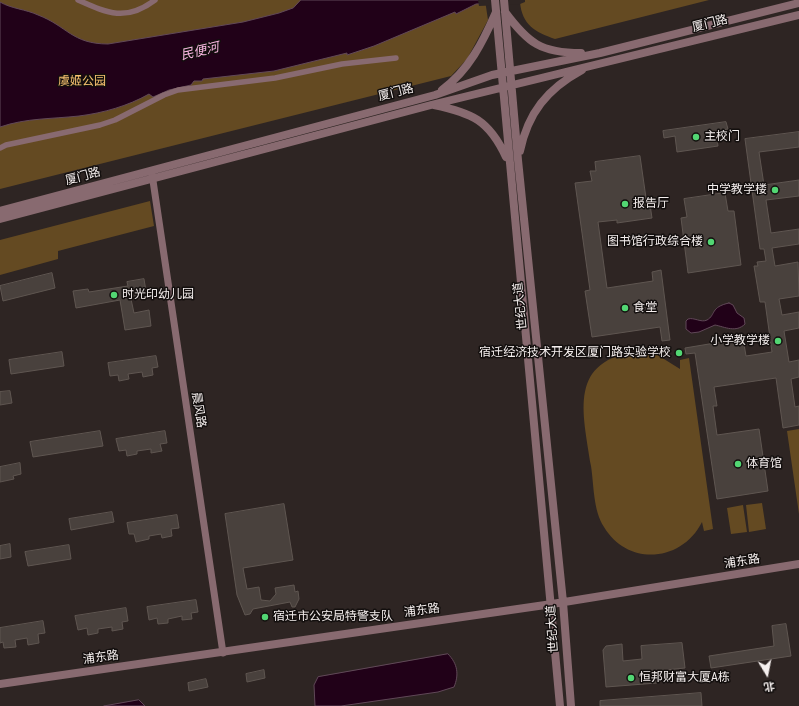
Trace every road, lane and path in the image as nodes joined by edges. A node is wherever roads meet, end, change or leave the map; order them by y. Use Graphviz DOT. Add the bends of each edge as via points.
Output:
graph roads {
  1 [pos="78,0"];
  2 [pos="154,0"];
  3 [pos="799,3"];
  4 [pos="500,6"];
  5 [pos="799,15"];
  6 [pos="600,53"];
  7 [pos="396,58"];
  8 [pos="593,64"];
  9 [pos="506,72"];
  10 [pos="507,86"];
  11 [pos="435,95"];
  12 [pos="431,105"];
  13 [pos="0,148"];
  14 [pos="518,160"];
  15 [pos="509,162"];
  16 [pos="152,175"];
  17 [pos="0,211"];
  18 [pos="0,220"];
  19 [pos="799,564"];
  20 [pos="563,602"];
  21 [pos="552,604"];
  22 [pos="223,653"];
  23 [pos="0,684"];
  24 [pos="560,706"];
  25 [pos="570,706"];
  1 -- 2 [label="street" via="102,11 121,15 137,11"];
  3 -- 6 [label="street, 厦门路"];
  4 -- 6 [label="street" via="519,31 541,47 552,51"];
  4 -- 9 [label="street, 世纪大道"];
  4 -- 11 [label="street" via="477,52 451,83"];
  5 -- 8 [label="street, 厦门路"];
  6 -- 9 [label="street, 厦门路"];
  7 -- 13 [label="street" via="342,64 275,78 178,90 116,120"];
  8 -- 10 [label="street, 厦门路"];
  8 -- 14 [label="street" via="565,79 550,91 532,115 523,136"];
  9 -- 10 [label="street, 世纪大道"];
  9 -- 11 [label="street, 厦门路"];
  10 -- 12 [label="street, 厦门路"];
  10 -- 14 [label="street, 世纪大道"];
  10 -- 15 [label="street, 世纪大道"];
  11 -- 16 [label="street, 厦门路" via="327,123"];
  12 -- 15 [label="street" via="458,110 477,118 495,136"];
  12 -- 16 [label="street, 厦门路"];
  14 -- 20 [label="street, 世纪大道"];
  15 -- 21 [label="street, 世纪大道"];
  16 -- 17 [label="street, 厦门路"];
  16 -- 18 [label="street, 厦门路"];
  16 -- 22 [label="street, 晨风路"];
  19 -- 20 [label="street, 浦东路"];
  20 -- 21 [label="street, 浦东路"];
  20 -- 25 [label="street, 世纪大道"];
  21 -- 22 [label="street, 浦东路"];
  21 -- 24 [label="street, 世纪大道"];
  22 -- 23 [label="street, 浦东路"];
}
